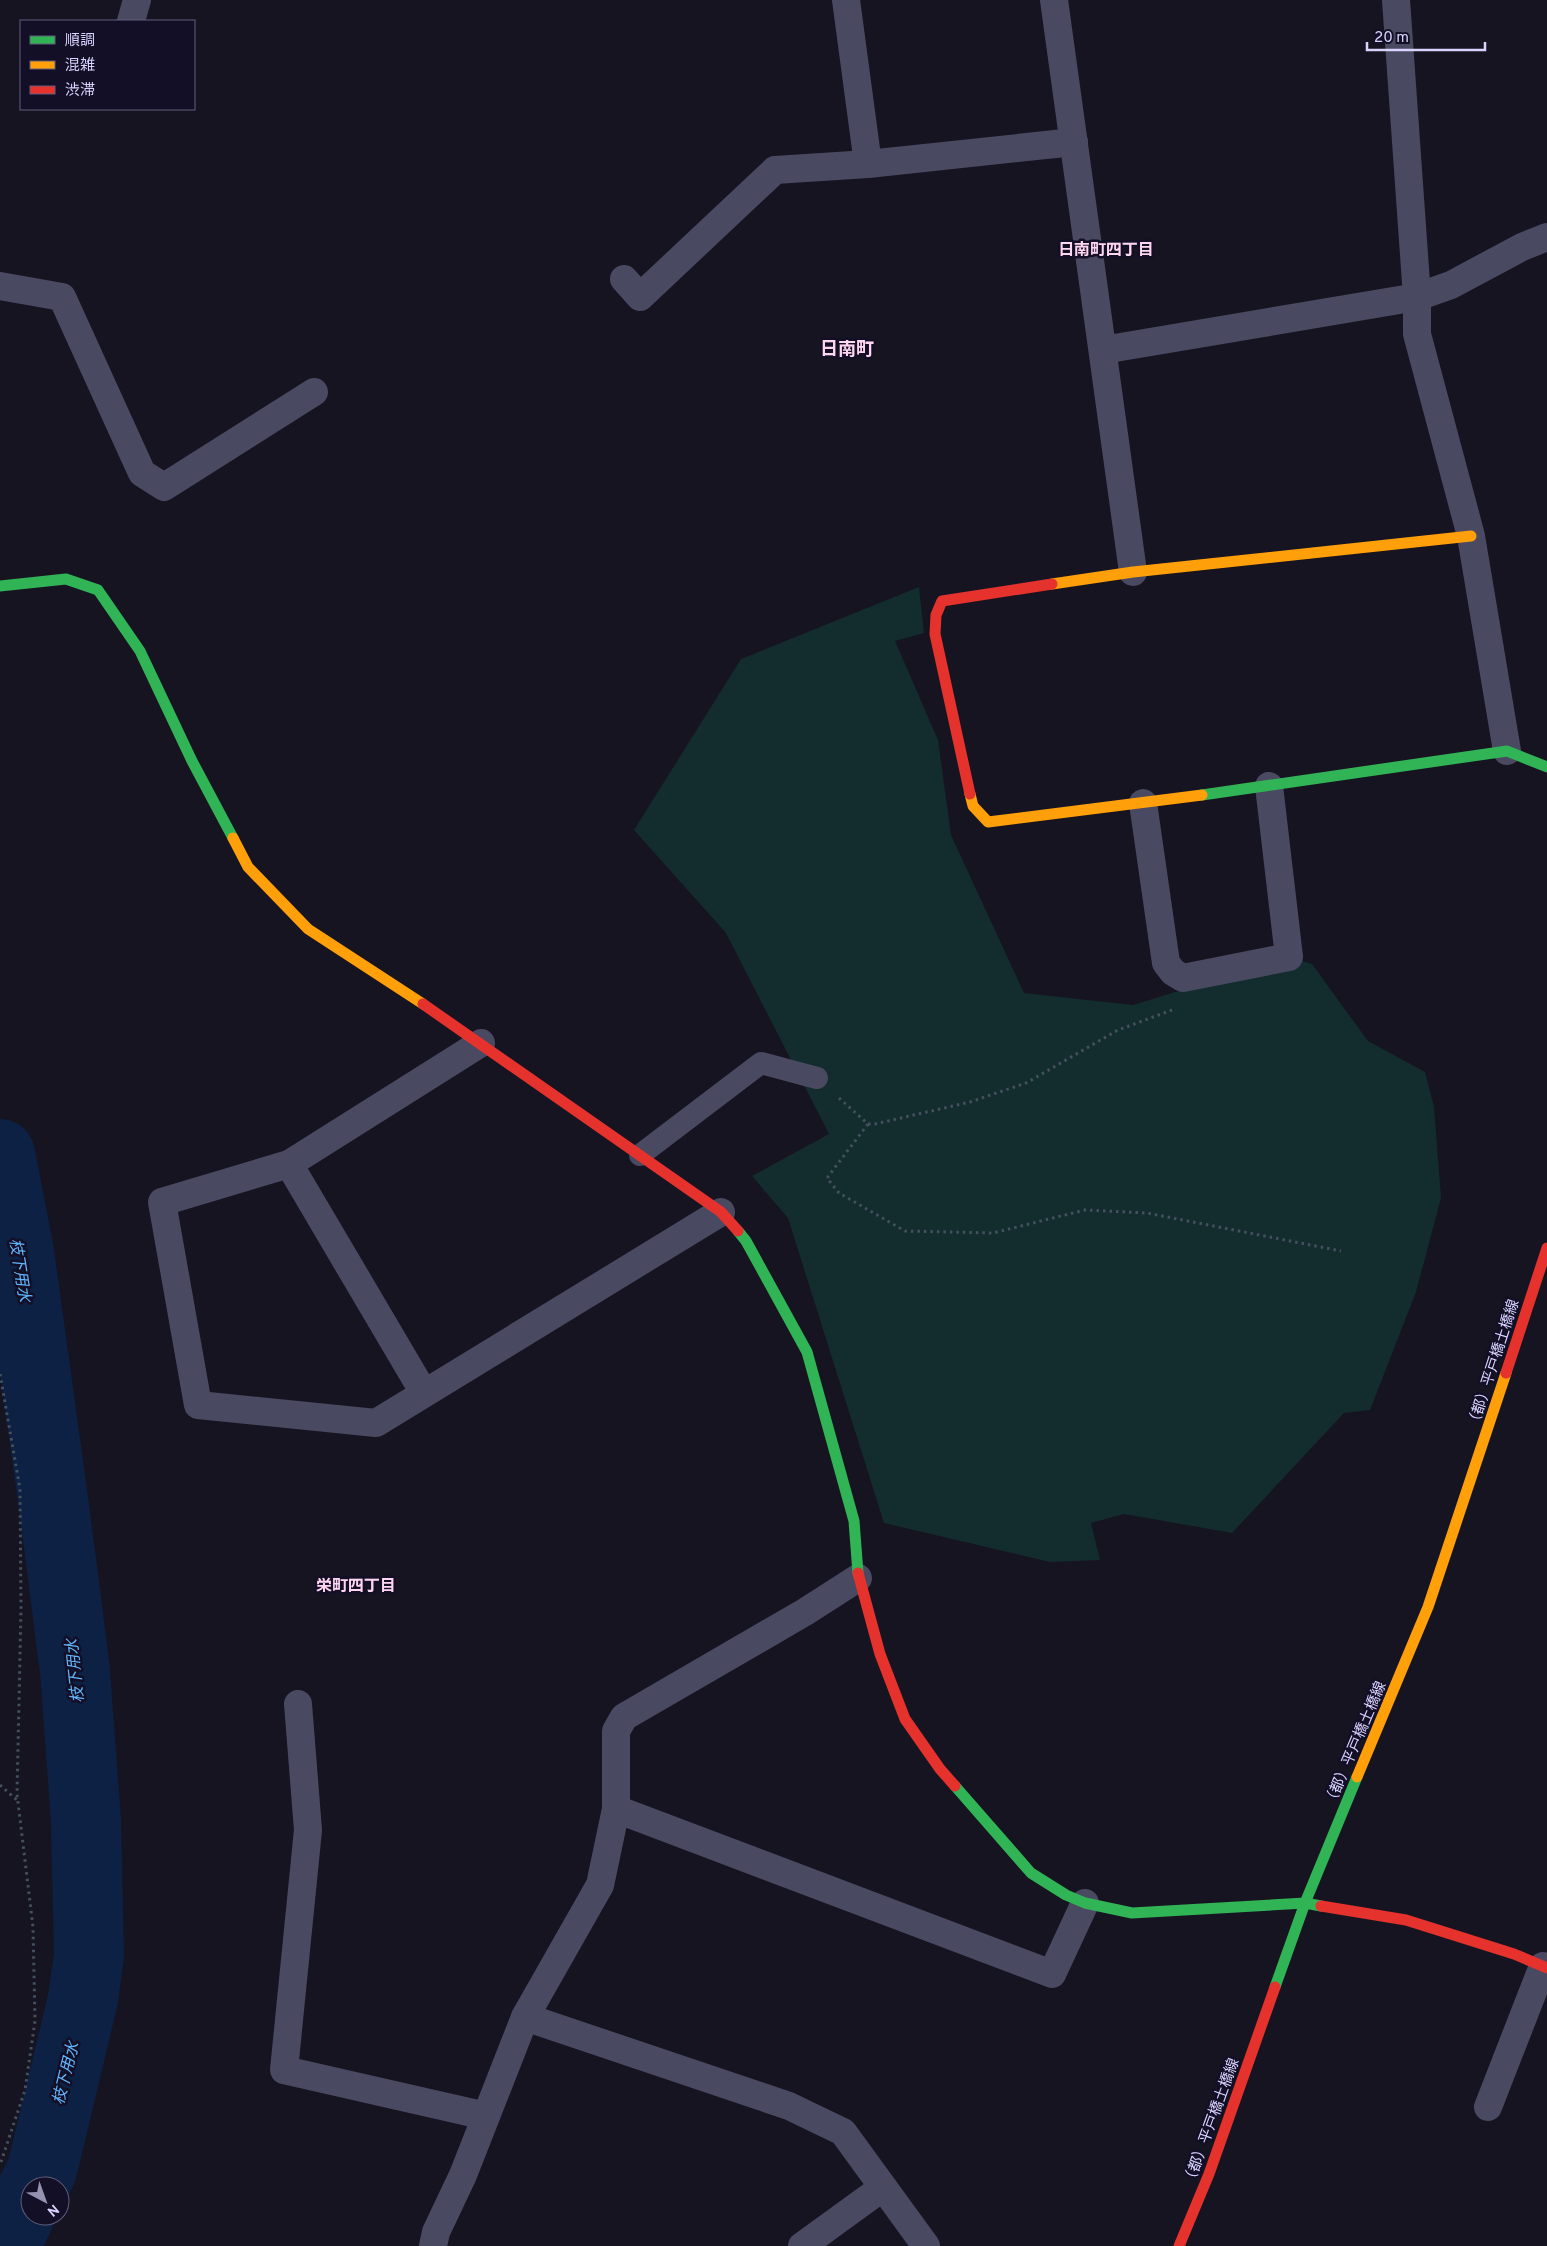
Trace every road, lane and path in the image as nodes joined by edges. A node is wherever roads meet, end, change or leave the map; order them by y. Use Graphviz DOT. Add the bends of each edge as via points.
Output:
graph roads {
  1 [pos="137,0"];
  2 [pos="846,0"];
  3 [pos="1054,0"];
  4 [pos="1396,0"];
  5 [pos="131,20"];
  6 [pos="1074,142"];
  7 [pos="868,164"];
  8 [pos="1547,237"];
  9 [pos="624,279"];
  10 [pos="0,286"];
  11 [pos="1417,297"];
  12 [pos="1103,350"];
  13 [pos="314,392"];
  14 [pos="1471,536"];
  15 [pos="1133,572"];
  16 [pos="0,586"];
  17 [pos="1507,751"];
  18 [pos="1547,767"];
  19 [pos="1269,786"];
  20 [pos="1143,803"];
  21 [pos="1181,1007"];
  22 [pos="481,1043"];
  23 [pos="817,1078"];
  24 [pos="868,1124"];
  25 [pos="640,1155"];
  26 [pos="289,1164"];
  27 [pos="721,1212"];
  28 [pos="1547,1248"];
  29 [pos="1340,1251"];
  30 [pos="0,1374"];
  31 [pos="424,1393"];
  32 [pos="858,1578"];
  33 [pos="298,1704"];
  34 [pos="0,1785"];
  35 [pos="18,1801"];
  36 [pos="616,1809"];
  37 [pos="1085,1903"];
  38 [pos="1305,1903"];
  39 [pos="1545,1967"];
  40 [pos="526,2017"];
  41 [pos="1488,2108"];
  42 [pos="486,2116"];
  43 [pos="0,2165"];
  44 [pos="882,2188"];
  45 [pos="433,2246"];
  46 [pos="802,2246"];
  47 [pos="926,2246"];
  48 [pos="1179,2246"];
  1 -- 5 [label="street"];
  2 -- 7 [label="street"];
  3 -- 6 [label="street"];
  4 -- 11 [label="street"];
  6 -- 7 [label="street"];
  6 -- 12 [label="street"];
  7 -- 9 [label="street" via="775,170 640,298"];
  8 -- 11 [label="street" via="1459,281"];
  10 -- 13 [label="street" via="62,297 142,473 164,487"];
  11 -- 12 [label="street"];
  11 -- 14 [label="street" via="1417,334"];
  12 -- 15 [label="street"];
  14 -- 15 [label="street"];
  14 -- 17 [label="street"];
  15 -- 20 [label="street" via="942,601 936,614 935,634 973,806 988,822"];
  16 -- 22 [label="street" via="66,579 98,590 140,652 248,867 308,930"];
  17 -- 18 [label="street"];
  17 -- 19 [label="street"];
  19 -- 20 [label="street"];
  19 -- 20 [label="street" via="1289,957 1183,978 1166,963"];
  21 -- 24 [label="path" via="1118,1030 1026,1082 970,1102"];
  22 -- 25 [label="street"];
  22 -- 26 [label="street"];
  23 -- 24 [label="path"];
  23 -- 25 [label="lane" via="761,1063"];
  24 -- 29 [label="path" via="827,1178 839,1192 905,1231 993,1233 1085,1210 1147,1213"];
  25 -- 27 [label="street"];
  26 -- 31 [label="street"];
  26 -- 31 [label="street" via="162,1202 198,1405 376,1423"];
  27 -- 31 [label="street"];
  27 -- 32 [label="street" via="746,1241 808,1352 854,1521"];
  28 -- 38 [label="street, （都）平戸橋土橋線" via="1428,1607"];
  30 -- 35 [label="path" via="20,1488"];
  32 -- 36 [label="street" via="624,1717 616,1731"];
  32 -- 37 [label="street" via="880,1654 905,1719 940,1770 1031,1873"];
  33 -- 42 [label="street" via="308,1830 284,2070"];
  34 -- 35 [label="path"];
  35 -- 43 [label="path" via="34,1927 35,2021 25,2090"];
  36 -- 37 [label="street" via="1052,1974"];
  36 -- 40 [label="street" via="600,1885"];
  37 -- 38 [label="street" via="1132,1913"];
  38 -- 39 [label="street" via="1406,1920"];
  38 -- 48 [label="street, （都）平戸橋土橋線" via="1210,2174"];
  39 -- 41 [label="street"];
  40 -- 42 [label="street"];
  40 -- 44 [label="street" via="789,2106 822,2121 843,2132"];
  42 -- 45 [label="street" via="436,2232"];
  44 -- 46 [label="street"];
  44 -- 47 [label="street"];
}
